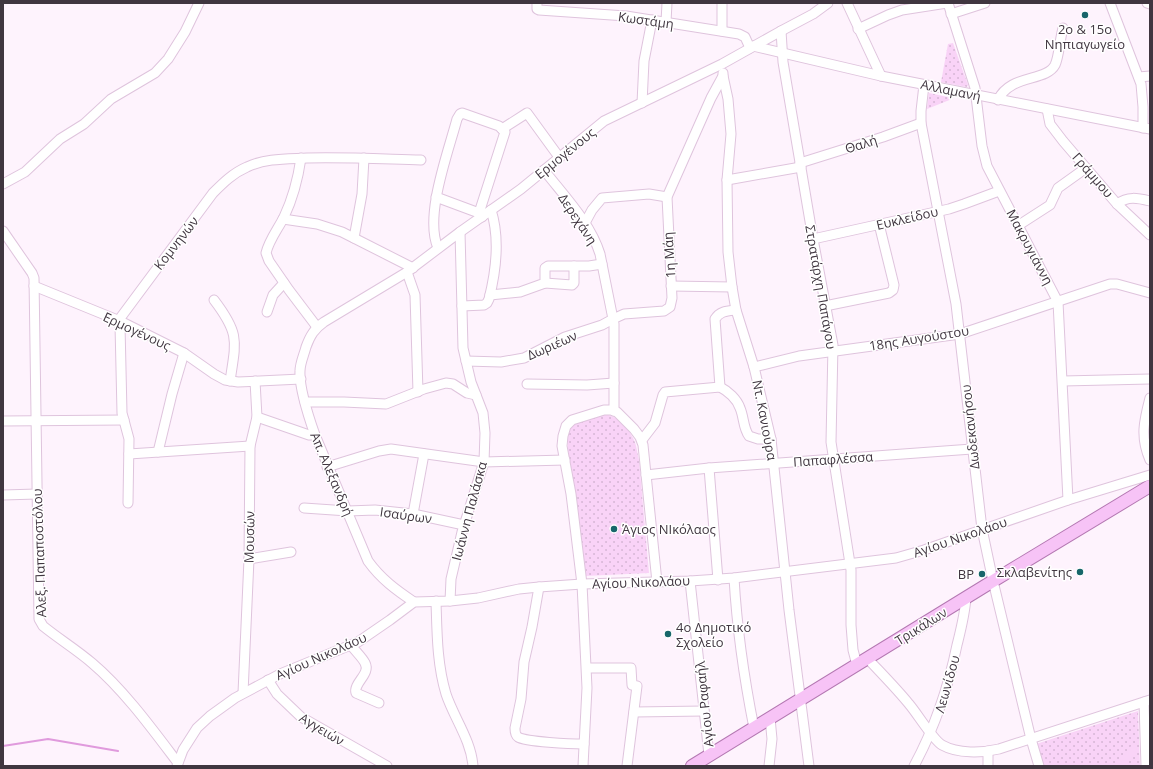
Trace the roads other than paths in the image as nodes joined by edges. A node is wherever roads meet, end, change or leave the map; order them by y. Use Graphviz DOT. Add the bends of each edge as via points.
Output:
graph roads {
  1 [pos="199,3"];
  2 [pos="667,3"];
  3 [pos="722,3"];
  4 [pos="828,3"];
  5 [pos="847,3"];
  6 [pos="948,3"];
  7 [pos="985,3"];
  8 [pos="1110,3"];
  9 [pos="537,5"];
  10 [pos="951,14"];
  11 [pos="652,20"];
  12 [pos="666,22"];
  13 [pos="1063,28"];
  14 [pos="858,29"];
  15 [pos="722,31"];
  16 [pos="781,31"];
  17 [pos="752,47"];
  18 [pos="781,53"];
  19 [pos="722,64"];
  20 [pos="723,76"];
  21 [pos="881,76"];
  22 [pos="1150,76"];
  23 [pos="1139,77"];
  24 [pos="924,85"];
  25 [pos="976,95"];
  26 [pos="998,100"];
  27 [pos="642,103"];
  28 [pos="1047,109"];
  29 [pos="921,123"];
  30 [pos="502,129"];
  31 [pos="1147,129"];
  32 [pos="559,157"];
  33 [pos="301,158"];
  34 [pos="364,158"];
  35 [pos="421,160"];
  36 [pos="800,165"];
  37 [pos="1086,168"];
  38 [pos="544,170"];
  39 [pos="727,180"];
  40 [pos="3,184"];
  41 [pos="999,190"];
  42 [pos="436,197"];
  43 [pos="667,197"];
  44 [pos="1150,201"];
  45 [pos="1117,204"];
  46 [pos="491,210"];
  47 [pos="938,211"];
  48 [pos="480,215"];
  49 [pos="283,218"];
  50 [pos="585,223"];
  51 [pos="879,224"];
  52 [pos="1018,225"];
  53 [pos="460,232"];
  54 [pos="1149,232"];
  55 [pos="4,233"];
  56 [pos="354,238"];
  57 [pos="812,239"];
  58 [pos="438,248"];
  59 [pos="602,264"];
  60 [pos="574,266"];
  61 [pos="410,270"];
  62 [pos="284,283"];
  63 [pos="545,283"];
  64 [pos="34,286"];
  65 [pos="671,286"];
  66 [pos="732,287"];
  67 [pos="1150,293"];
  68 [pos="490,295"];
  69 [pos="214,300"];
  70 [pos="1058,302"];
  71 [pos="462,306"];
  72 [pos="825,306"];
  73 [pos="736,310"];
  74 [pos="267,312"];
  75 [pos="613,319"];
  76 [pos="120,321"];
  77 [pos="317,327"];
  78 [pos="960,334"];
  79 [pos="833,351"];
  80 [pos="184,353"];
  81 [pos="466,361"];
  82 [pos="754,367"];
  83 [pos="300,379"];
  84 [pos="1150,379"];
  85 [pos="230,381"];
  86 [pos="255,381"];
  87 [pos="1063,382"];
  88 [pos="527,384"];
  89 [pos="614,384"];
  90 [pos="720,386"];
  91 [pos="418,392"];
  92 [pos="476,395"];
  93 [pos="1150,398"];
  94 [pos="305,402"];
  95 [pos="614,411"];
  96 [pos="257,418"];
  97 [pos="37,420"];
  98 [pos="124,420"];
  99 [pos="3,421"];
  100 [pos="315,435"];
  101 [pos="771,439"];
  102 [pos="642,440"];
  103 [pos="250,446"];
  104 [pos="972,449"];
  105 [pos="158,452"];
  106 [pos="129,454"];
  107 [pos="424,454"];
  108 [pos="833,459"];
  109 [pos="565,460"];
  110 [pos="1150,460"];
  111 [pos="484,462"];
  112 [pos="774,463"];
  113 [pos="327,467"];
  114 [pos="709,468"];
  115 [pos="646,475"];
  116 [pos="1150,475"];
  117 [pos="1150,486"];
  118 [pos="37,494"];
  119 [pos="3,495"];
  120 [pos="1068,500"];
  121 [pos="128,503"];
  122 [pos="304,508"];
  123 [pos="348,511"];
  124 [pos="413,514"];
  125 [pos="464,525"];
  126 [pos="982,529"];
  127 [pos="291,552"];
  128 [pos="249,559"];
  129 [pos="850,563"];
  130 [pos="785,572"];
  131 [pos="734,578"];
  132 [pos="718,580"];
  133 [pos="690,581"];
  134 [pos="993,581"];
  135 [pos="657,582"];
  136 [pos="582,584"];
  137 [pos="539,587"];
  138 [pos="966,597"];
  139 [pos="450,600"];
  140 [pos="436,601"];
  141 [pos="414,602"];
  142 [pos="351,645"];
  143 [pos="862,661"];
  144 [pos="587,668"];
  145 [pos="268,680"];
  146 [pos="243,693"];
  147 [pos="800,700"];
  148 [pos="1147,702"];
  149 [pos="379,703"];
  150 [pos="704,711"];
  151 [pos="634,712"];
  152 [pos="770,718"];
  153 [pos="754,728"];
  154 [pos="931,732"];
  155 [pos="1030,740"];
  156 [pos="584,744"];
  157 [pos="988,751"];
  158 [pos="709,755"];
  159 [pos="177,765"];
  160 [pos="387,766"];
  161 [pos="473,766"];
  162 [pos="583,766"];
  163 [pos="627,766"];
  164 [pos="692,766"];
  165 [pos="769,766"];
  166 [pos="809,766"];
  167 [pos="914,766"];
  168 [pos="988,766"];
  169 [pos="1039,766"];
  170 [pos="1146,766"];
  1 -- 40 [label="street" via="185,32 168,59 155,73 111,99 84,124 60,139 25,172"];
  2 -- 12 [label="street"];
  3 -- 15 [label="street"];
  4 -- 16 [label="street, Ερμογένους"];
  5 -- 14 [label="street"];
  6 -- 10 [label="street, Μακρυγιάννη"];
  6 -- 14 [label="street" via="902,10"];
  7 -- 10 [label="street"];
  8 -- 23 [label="street"];
  9 -- 11 [label="street, Κωστάμη" via="539,10"];
  10 -- 25 [label="street, Μακρυγιάννη"];
  11 -- 12 [label="street, Κωστάμη"];
  11 -- 27 [label="street" via="644,61"];
  12 -- 15 [label="street, Κωστάμη"];
  13 -- 26 [label="street" via="1054,67 1047,72 1012,84"];
  14 -- 21 [label="street"];
  15 -- 17 [label="street, Κωστάμη" via="742,35"];
  16 -- 17 [label="street, Ερμογένους"];
  16 -- 18 [label="street, Στρατάρχη Παπάγου"];
  17 -- 18 [label="street, Αλλαμανή"];
  17 -- 19 [label="street, Ερμογένους"];
  18 -- 21 [label="street, Αλλαμανή"];
  18 -- 36 [label="street, Στρατάρχη Παπάγου"];
  19 -- 20 [label="street"];
  19 -- 27 [label="street, Ερμογένους"];
  20 -- 39 [label="street, Ντ. Κανιούρα" via="731,134"];
  20 -- 43 [label="street, 1η Μάη"];
  21 -- 24 [label="street, Αλλαμανή"];
  22 -- 23 [label="street"];
  23 -- 31 [label="street"];
  24 -- 25 [label="street, Αλλαμανή"];
  24 -- 29 [label="street, Δωδεκανήσου"];
  25 -- 26 [label="street, Αλλαμανή"];
  25 -- 41 [label="street, Μακρυγιάννη" via="985,160"];
  26 -- 28 [label="street, Αλλαμανή"];
  27 -- 32 [label="street, Ερμογένους" via="604,121"];
  28 -- 31 [label="street, Αλλαμανή"];
  28 -- 37 [label="street, Γράμμου" via="1050,124"];
  29 -- 36 [label="street, Θαλή"];
  29 -- 47 [label="street, Δωδεκανήσου"];
  30 -- 32 [label="street" via="527,113"];
  30 -- 42 [label="street" via="466,114 460,114 456,119"];
  30 -- 48 [label="street" via="505,132 504,137"];
  32 -- 38 [label="street, Ερμογένους"];
  33 -- 34 [label="street, Κομνηνών"];
  33 -- 49 [label="street" via="296,188"];
  33 -- 76 [label="street, Κομνηνών" via="254,164 226,181 213,193 123,313"];
  34 -- 35 [label="street, Κομνηνών"];
  34 -- 56 [label="street" via="362,194"];
  36 -- 39 [label="street, Θαλή"];
  36 -- 57 [label="street, Στρατάρχη Παπάγου"];
  37 -- 45 [label="street, Γράμμου"];
  37 -- 52 [label="street" via="1058,188 1050,205"];
  38 -- 46 [label="street, Ερμογένους"];
  38 -- 50 [label="street, Δερεχάνη"];
  39 -- 66 [label="street, Ντ. Κανιούρα" via="728,252"];
  41 -- 47 [label="street, Ευκλείδου"];
  41 -- 52 [label="street, Μακρυγιάννη"];
  42 -- 48 [label="street"];
  42 -- 58 [label="street" via="434,236"];
  43 -- 50 [label="street" via="649,194 602,198"];
  43 -- 65 [label="street, 1η Μάη"];
  44 -- 45 [label="street" via="1126,198"];
  45 -- 54 [label="street, Γράμμου"];
  46 -- 48 [label="street, Ερμογένους"];
  46 -- 68 [label="street" via="495,223 496,243"];
  47 -- 51 [label="street, Ευκλείδου"];
  47 -- 78 [label="street, Δωδεκανήσου"];
  48 -- 53 [label="street, Ερμογένους"];
  49 -- 56 [label="street" via="333,229"];
  49 -- 62 [label="street" via="266,253"];
  50 -- 59 [label="street, Δερεχάνη" via="597,245"];
  51 -- 57 [label="street, Ευκλείδου"];
  51 -- 72 [label="street" via="894,285 893,290"];
  52 -- 70 [label="street, Μακρυγιάννη"];
  53 -- 58 [label="street, Ερμογένους"];
  53 -- 71 [label="street, Ιωάννη Παλάσκα"];
  55 -- 64 [label="street" via="32,273"];
  56 -- 61 [label="street"];
  57 -- 72 [label="street, Στρατάρχη Παπάγου"];
  58 -- 61 [label="street, Ερμογένους"];
  59 -- 60 [label="street"];
  59 -- 75 [label="street, Δερεχάνη"];
  60 -- 63 [label="street" via="548,266"];
  60 -- 63 [label="street" via="572,285"];
  61 -- 77 [label="street, Ερμογένους"];
  61 -- 91 [label="street" via="415,295"];
  62 -- 74 [label="street" via="273,295"];
  62 -- 77 [label="street"];
  63 -- 68 [label="street" via="520,292"];
  64 -- 76 [label="street, Ερμογένους"];
  64 -- 97 [label="street, Αλεξ. Παπαποστόλου"];
  65 -- 66 [label="street"];
  65 -- 75 [label="street, 1η Μάη" via="672,302 667,309 624,314"];
  66 -- 73 [label="street, Ντ. Κανιούρα"];
  67 -- 70 [label="street, 18ης Αυγούστου" via="1110,284"];
  68 -- 71 [label="street" via="486,305"];
  69 -- 85 [label="street" via="228,320 234,337 235,350"];
  70 -- 78 [label="street, 18ης Αυγούστου"];
  70 -- 87 [label="street, Μακρυγιάννη"];
  71 -- 81 [label="street, Ιωάννη Παλάσκα"];
  72 -- 79 [label="street, Στρατάρχη Παπάγου"];
  73 -- 82 [label="street, Ντ. Κανιούρα"];
  73 -- 90 [label="street" via="721,312 715,319"];
  75 -- 81 [label="street, Δωριέων" via="565,337 524,358 501,362"];
  75 -- 89 [label="street"];
  76 -- 80 [label="street, Ερμογένους"];
  76 -- 98 [label="street"];
  77 -- 83 [label="street, Απ. Αλεξανδρή" via="302,358"];
  78 -- 79 [label="street, 18ης Αυγούστου"];
  78 -- 104 [label="street, Δωδεκανήσου"];
  79 -- 82 [label="street, 18ης Αυγούστου"];
  79 -- 108 [label="street, Στρατάρχη Παπάγου"];
  80 -- 85 [label="street, Ερμογένους" via="216,376"];
  80 -- 105 [label="street"];
  81 -- 92 [label="street, Ιωάννη Παλάσκα"];
  82 -- 101 [label="street, Ντ. Κανιούρα"];
  83 -- 86 [label="street, Ερμογένους"];
  83 -- 94 [label="street, Απ. Αλεξανδρή"];
  84 -- 87 [label="street"];
  85 -- 86 [label="street, Ερμογένους"];
  86 -- 96 [label="street, Μουσών"];
  87 -- 120 [label="street, Μακρυγιάννη"];
  88 -- 89 [label="street"];
  89 -- 95 [label="street"];
  90 -- 101 [label="street" via="727,390 738,404 749,436"];
  90 -- 102 [label="street" via="665,392 654,423"];
  91 -- 92 [label="street" via="449,383"];
  91 -- 94 [label="street" via="386,404"];
  92 -- 111 [label="street, Ιωάννη Παλάσκα" via="484,422"];
  93 -- 110 [label="street" via="1143,428"];
  94 -- 100 [label="street, Απ. Αλεξανδρή"];
  95 -- 102 [label="street"];
  95 -- 109 [label="street" via="604,410 576,418 567,424 562,438"];
  96 -- 100 [label="street"];
  96 -- 103 [label="street, Μουσών"];
  97 -- 98 [label="street"];
  97 -- 99 [label="street"];
  97 -- 118 [label="street, Αλεξ. Παπαποστόλου"];
  98 -- 106 [label="street"];
  100 -- 113 [label="street, Απ. Αλεξανδρή"];
  101 -- 112 [label="street, Ντ. Κανιούρα"];
  102 -- 115 [label="street"];
  103 -- 105 [label="street"];
  103 -- 128 [label="street, Μουσών"];
  104 -- 108 [label="street, Παπαφλέσσα"];
  104 -- 126 [label="street, Δωδεκανήσου"];
  105 -- 106 [label="street"];
  106 -- 121 [label="street"];
  107 -- 111 [label="street"];
  107 -- 113 [label="street" via="388,449"];
  107 -- 124 [label="street"];
  108 -- 112 [label="street, Παπαφλέσσα"];
  108 -- 129 [label="street, Στρατάρχη Παπάγου"];
  109 -- 111 [label="street"];
  109 -- 136 [label="street"];
  111 -- 125 [label="street, Ιωάννη Παλάσκα"];
  112 -- 114 [label="street, Παπαφλέσσα"];
  112 -- 130 [label="street, Ντ. Κανιούρα"];
  113 -- 123 [label="street, Απ. Αλεξανδρή"];
  114 -- 115 [label="street, Παπαφλέσσα"];
  114 -- 132 [label="street"];
  115 -- 135 [label="street"];
  116 -- 120 [label="street, Αγίου Νικολάου"];
  117 -- 134 [label="main road, Τρικάλων"];
  118 -- 119 [label="street"];
  118 -- 159 [label="street, Αλεξ. Παπαποστόλου" via="38,615 41,623 114,683 151,726"];
  120 -- 126 [label="street, Αγίου Νικολάου"];
  122 -- 123 [label="street, Ισαύρων"];
  123 -- 124 [label="street, Ισαύρων" via="375,510"];
  123 -- 141 [label="street, Απ. Αλεξανδρή" via="364,553 374,569"];
  124 -- 125 [label="street, Ισαύρων"];
  125 -- 139 [label="street, Ιωάννη Παλάσκα" via="451,579"];
  126 -- 129 [label="street, Αγίου Νικολάου" via="907,555"];
  126 -- 134 [label="street, Δωδεκανήσου"];
  127 -- 128 [label="street"];
  128 -- 146 [label="street, Μουσών"];
  129 -- 130 [label="street, Αγίου Νικολάου"];
  129 -- 143 [label="street, Στρατάρχη Παπάγου" via="852,643"];
  130 -- 131 [label="street, Αγίου Νικολάου"];
  130 -- 147 [label="street, Ντ. Κανιούρα"];
  131 -- 132 [label="street, Αγίου Νικολάου"];
  131 -- 153 [label="street" via="740,646"];
  132 -- 133 [label="street, Αγίου Νικολάου"];
  133 -- 135 [label="street, Αγίου Νικολάου"];
  133 -- 150 [label="street, Αγίου Ραφαήλ"];
  134 -- 138 [label="main road, Τρικάλων"];
  134 -- 155 [label="street, Δωδεκανήσου"];
  135 -- 136 [label="street, Αγίου Νικολάου"];
  136 -- 137 [label="street, Αγίου Νικολάου"];
  136 -- 144 [label="street"];
  137 -- 139 [label="street, Αγίου Νικολάου" via="478,598"];
  137 -- 156 [label="street" via="524,657 521,699 515,732 518,737 533,740"];
  138 -- 143 [label="main road, Τρικάλων"];
  138 -- 154 [label="street, Λεωνίδου" via="965,613 951,676"];
  139 -- 140 [label="street, Αγίου Νικολάου"];
  140 -- 141 [label="street, Αγίου Νικολάου"];
  140 -- 161 [label="street" via="441,677 449,703 469,747"];
  141 -- 142 [label="street, Αγίου Νικολάου"];
  142 -- 145 [label="street, Αγίου Νικολάου"];
  142 -- 149 [label="street" via="366,667 355,691"];
  143 -- 147 [label="main road, Τρικάλων"];
  143 -- 154 [label="street" via="909,704"];
  144 -- 151 [label="street" via="631,668 632,685 637,686"];
  144 -- 156 [label="street"];
  145 -- 146 [label="street, Αγίου Νικολάου"];
  145 -- 160 [label="street, Αγγειών" via="277,694 301,717"];
  146 -- 159 [label="street, Αγίου Νικολάου" via="197,728"];
  147 -- 152 [label="main road, Τρικάλων"];
  147 -- 166 [label="street, Ντ. Κανιούρα"];
  148 -- 155 [label="street"];
  148 -- 170 [label="street"];
  150 -- 151 [label="street"];
  150 -- 158 [label="street, Αγίου Ραφαήλ"];
  151 -- 163 [label="street"];
  152 -- 153 [label="main road, Τρικάλων"];
  152 -- 165 [label="street" via="772,739"];
  153 -- 158 [label="main road, Τρικάλων"];
  154 -- 157 [label="street" via="938,742 950,748"];
  154 -- 167 [label="street, Λεωνίδου"];
  155 -- 157 [label="street"];
  155 -- 169 [label="street, Δωδεκανήσου"];
  156 -- 162 [label="street"];
  157 -- 168 [label="street"];
  158 -- 164 [label="main road, Τρικάλων"];
}
